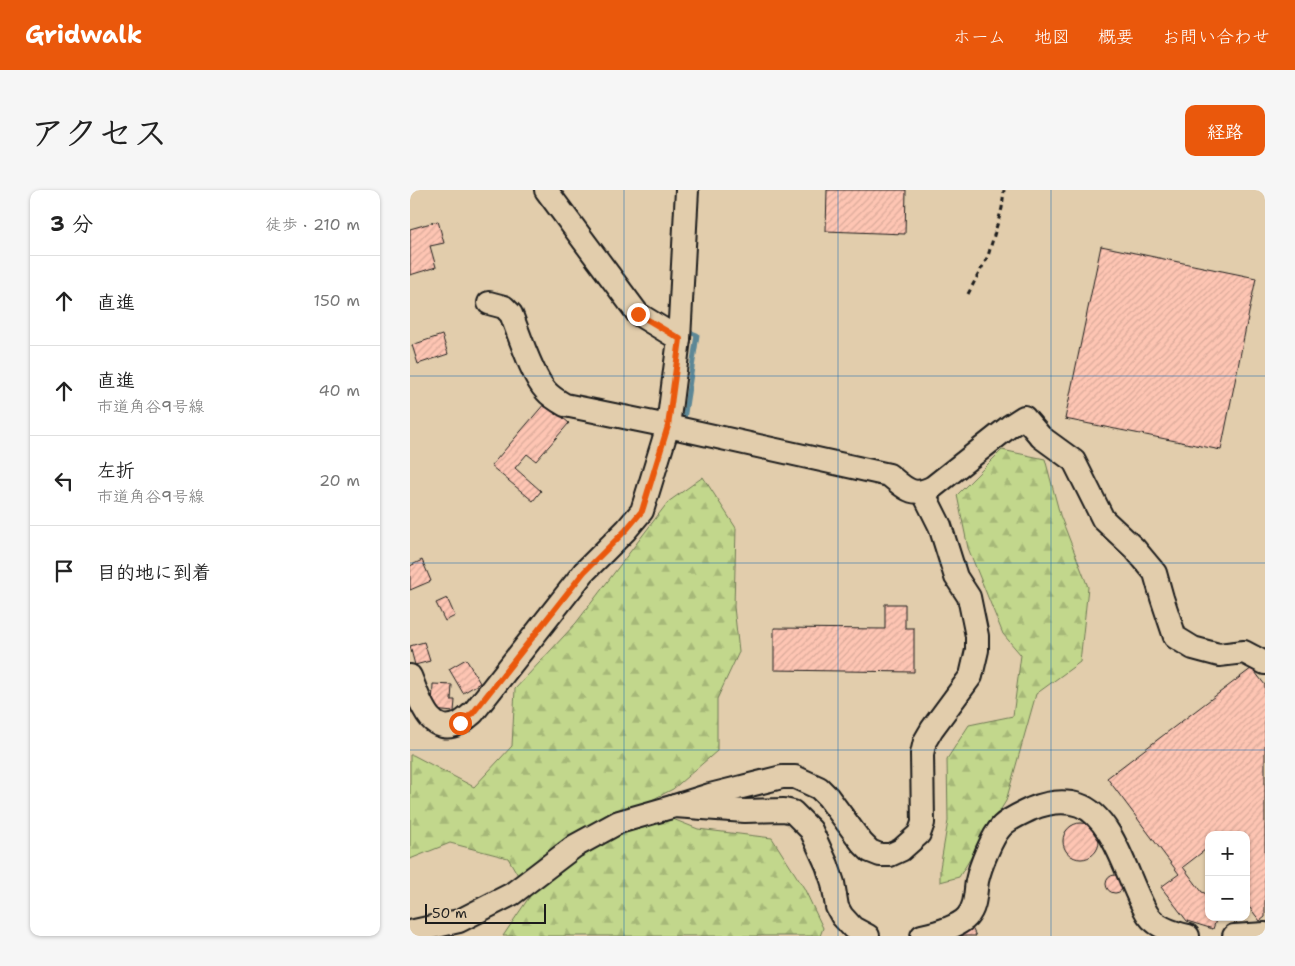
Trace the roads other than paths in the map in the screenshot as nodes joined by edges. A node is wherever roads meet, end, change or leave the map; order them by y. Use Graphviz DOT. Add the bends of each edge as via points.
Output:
graph roads {
  1 [pos="546,190"];
  2 [pos="687,190"];
  3 [pos="489,303"];
  4 [pos="680,339"];
  5 [pos="668,426"];
  6 [pos="923,492"];
  7 [pos="1265,663"];
  8 [pos="410,676"];
  9 [pos="675,806"];
  10 [pos="410,932"];
  11 [pos="1265,934"];
  12 [pos="868,936"];
  13 [pos="922,936"];
  14 [pos="1188,936"];
  15 [pos="1234,936"];
  1 -- 4 [label="street" via="638,314"];
  2 -- 4 [label="street"];
  3 -- 5 [label="street" via="504,307 511,314 537,377 552,398 565,405"];
  4 -- 5 [label="street"];
  5 -- 6 [label="street" via="889,475 905,488"];
  5 -- 8 [label="street" via="642,511 584,572 473,713 460,723 437,724 427,716"];
  6 -- 7 [label="street" via="1024,418 1041,437 1074,461 1104,519 1155,573 1175,637 1193,648 1219,655 1244,652"];
  6 -- 9 [label="street" via="940,526 956,577 969,597 978,650 971,676 925,741 922,754 923,823 919,834 890,855 870,851 824,792 795,778 764,782"];
  9 -- 10 [label="street" via="619,822 575,846 512,894 459,921"];
  9 -- 12 [label="street" via="793,812 811,830 827,866 842,916 853,928"];
  11 -- 15 [label="street"];
  13 -- 14 [label="street" via="944,930 966,918 974,906 978,880 992,841 1001,827 1035,808 1068,802 1091,812 1108,830 1149,916 1170,931"];
}
